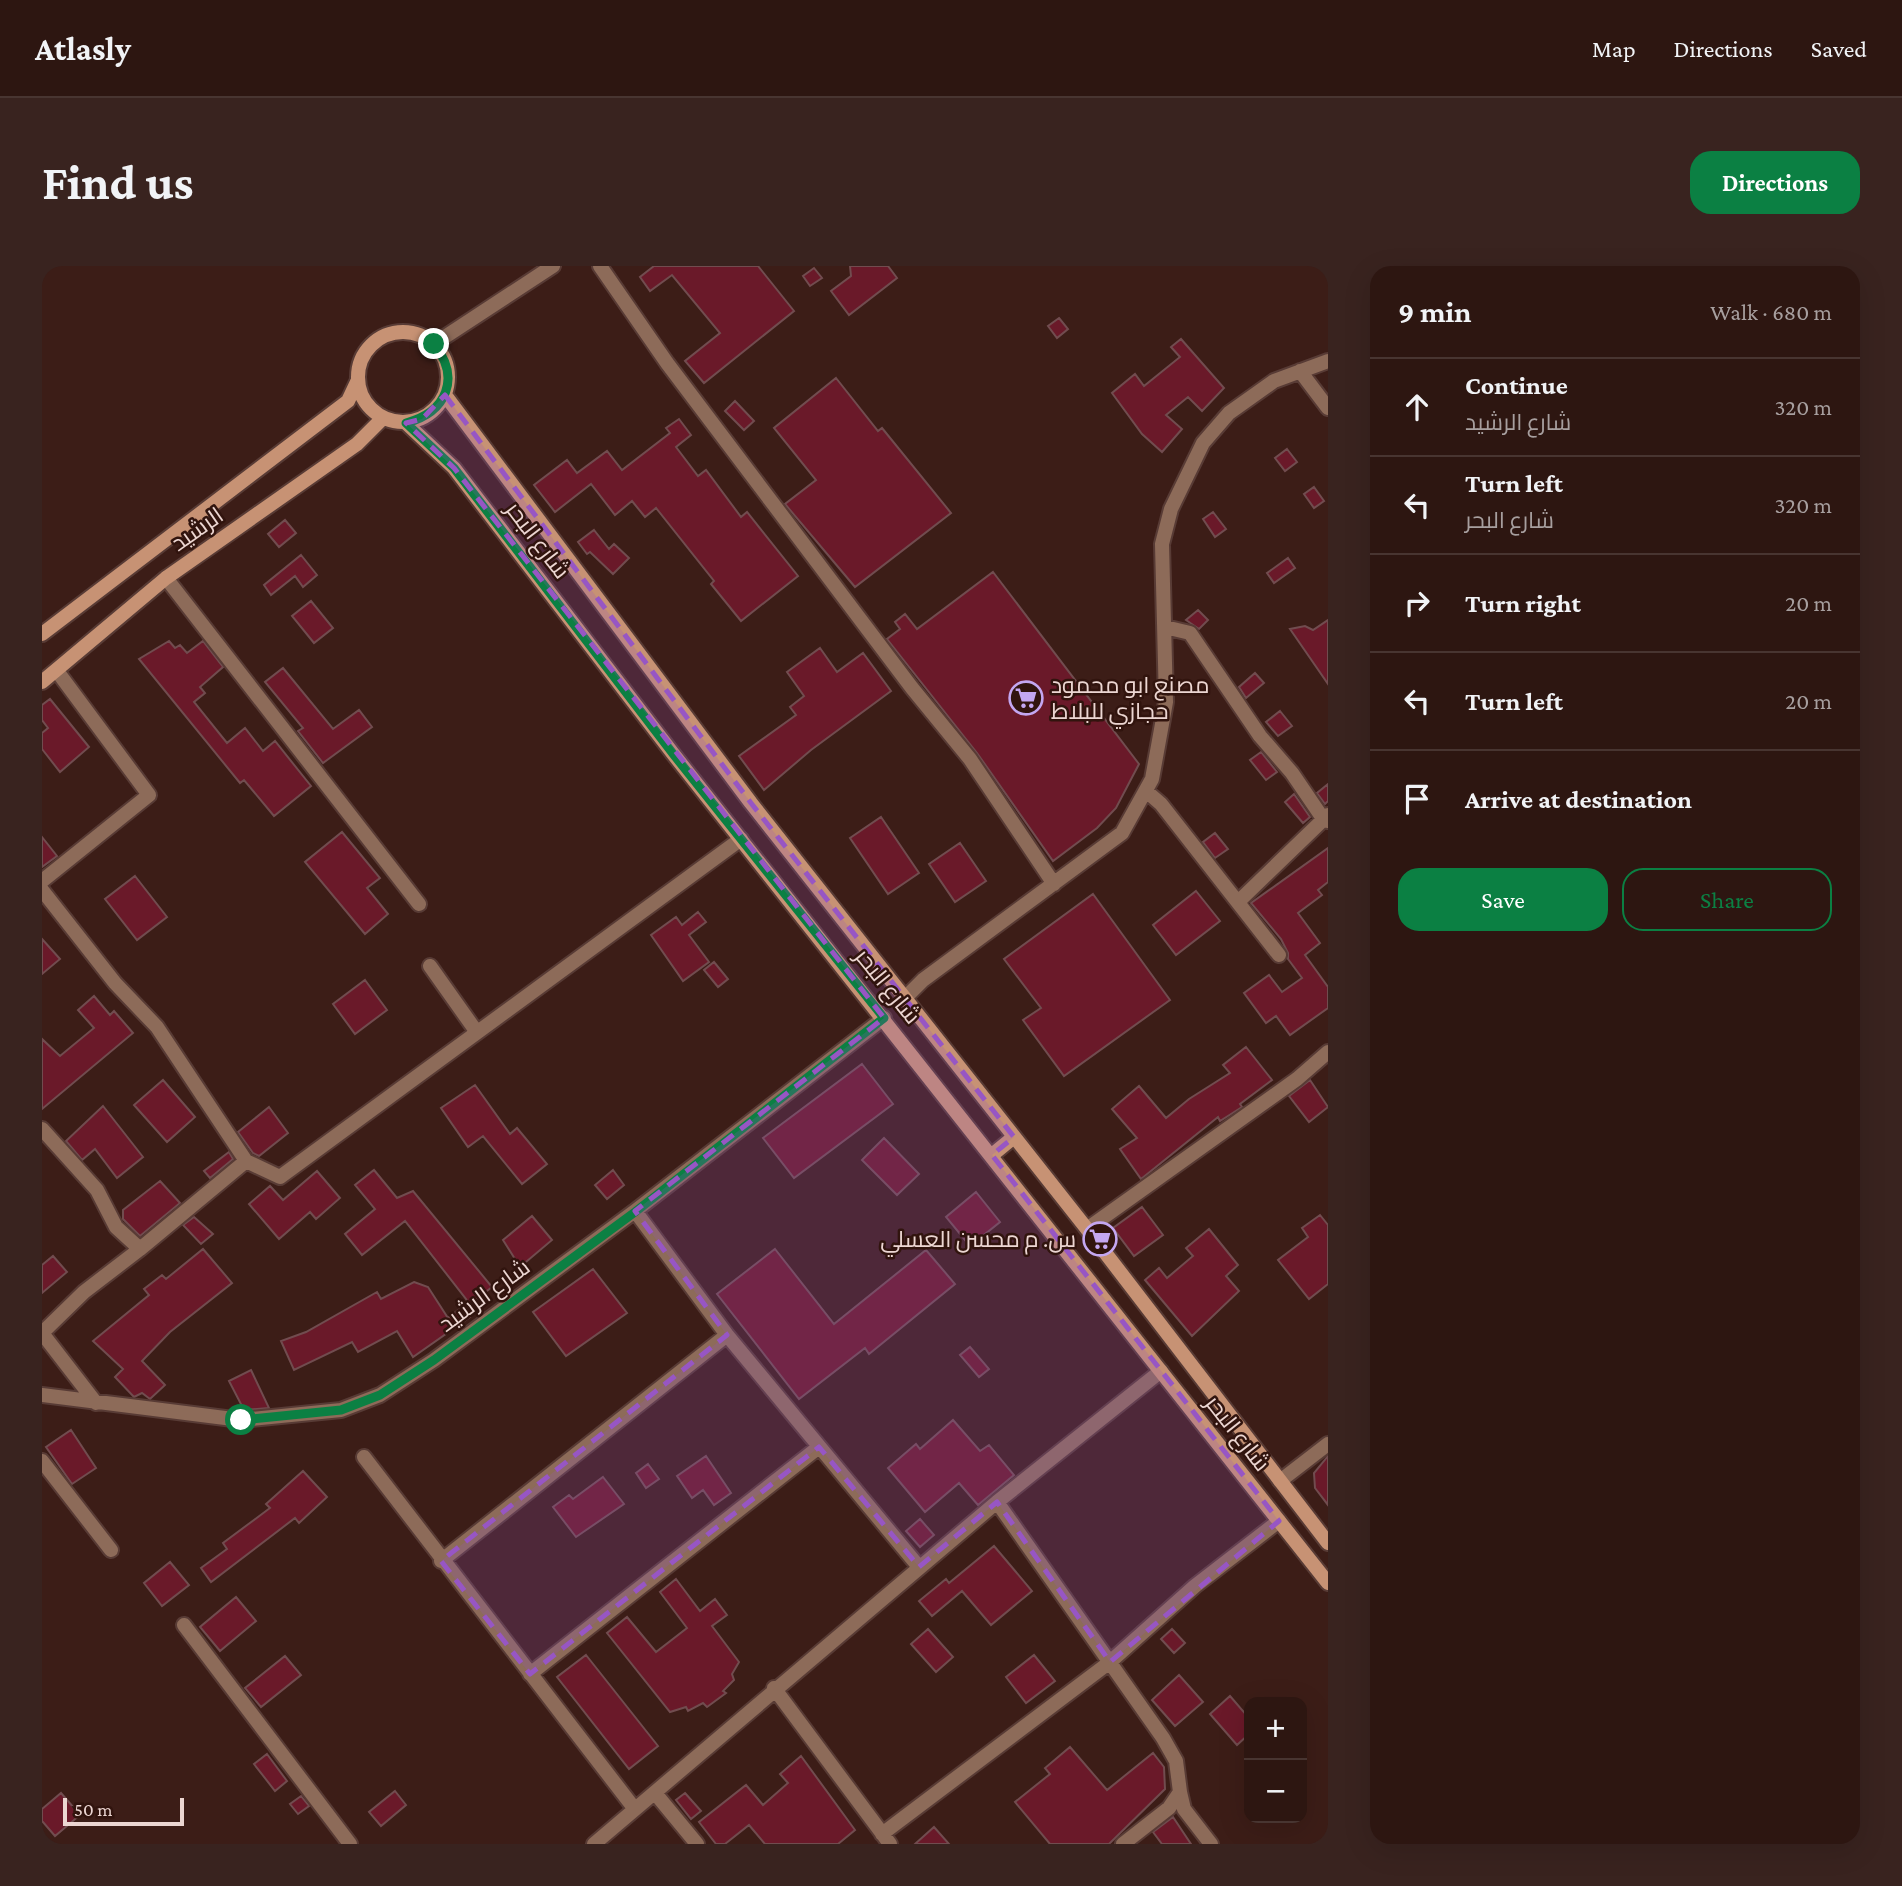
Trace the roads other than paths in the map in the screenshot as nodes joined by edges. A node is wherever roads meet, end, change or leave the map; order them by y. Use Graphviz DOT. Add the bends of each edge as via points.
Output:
graph roads {
  1 [pos="552,266"];
  2 [pos="600,266"];
  3 [pos="434,344"];
  4 [pos="1328,361"];
  5 [pos="1300,371"];
  6 [pos="357,382"];
  7 [pos="445,395"];
  8 [pos="1328,408"];
  9 [pos="383,418"];
  10 [pos="406,423"];
  11 [pos="166,578"];
  12 [pos="1166,627"];
  13 [pos="42,634"];
  14 [pos="57,671"];
  15 [pos="42,682"];
  16 [pos="1146,791"];
  17 [pos="1327,818"];
  18 [pos="741,839"];
  19 [pos="42,881"];
  20 [pos="1054,884"];
  21 [pos="42,890"];
  22 [pos="1238,902"];
  23 [pos="419,904"];
  24 [pos="1279,955"];
  25 [pos="430,966"];
  26 [pos="905,998"];
  27 [pos="884,1018"];
  28 [pos="476,1031"];
  29 [pos="1328,1052"];
  30 [pos="42,1129"];
  31 [pos="1014,1137"];
  32 [pos="992,1155"];
  33 [pos="246,1161"];
  34 [pos="635,1212"];
  35 [pos="1087,1229"];
  36 [pos="140,1250"];
  37 [pos="42,1333"];
  38 [pos="727,1335"];
  39 [pos="1161,1371"];
  40 [pos="42,1395"];
  41 [pos="96,1403"];
  42 [pos="1328,1444"];
  43 [pos="819,1447"];
  44 [pos="364,1457"];
  45 [pos="42,1461"];
  46 [pos="1280,1481"];
  47 [pos="997,1502"];
  48 [pos="1279,1521"];
  49 [pos="1328,1543"];
  50 [pos="111,1550"];
  51 [pos="441,1561"];
  52 [pos="919,1567"];
  53 [pos="1328,1583"];
  54 [pos="184,1625"];
  55 [pos="1110,1662"];
  56 [pos="530,1674"];
  57 [pos="774,1688"];
  58 [pos="1180,1792"];
  59 [pos="655,1793"];
  60 [pos="634,1808"];
  61 [pos="886,1839"];
  62 [pos="350,1844"];
  63 [pos="594,1844"];
  64 [pos="696,1844"];
  65 [pos="1123,1844"];
  66 [pos="1211,1844"];
  1 -- 3 [label="street"];
  2 -- 20 [label="street" via="675,374 970,760"];
  3 -- 6 [label="main road" via="409,332 385,336 366,351"];
  3 -- 7 [label="main road" via="447,368"];
  4 -- 5 [label="street"];
  5 -- 8 [label="street"];
  5 -- 12 [label="street" via="1253,394 1203,443 1171,509 1162,544"];
  6 -- 9 [label="main road" via="370,410"];
  6 -- 13 [label="main road, الرشيد" via="348,401"];
  7 -- 10 [label="main road" via="436,409"];
  7 -- 26 [label="main road, شارع البحر" via="751,803"];
  9 -- 10 [label="main road"];
  9 -- 11 [label="main road, الرشيد" via="357,444"];
  10 -- 18 [label="main road, شارع البحر" via="454,468"];
  11 -- 14 [label="main road, الرشيد"];
  11 -- 23 [label="street"];
  12 -- 16 [label="street" via="1166,702"];
  12 -- 17 [label="street" via="1190,633 1260,736"];
  14 -- 15 [label="main road, الرشيد"];
  14 -- 19 [label="street" via="149,795"];
  16 -- 20 [label="street" via="1122,833"];
  16 -- 22 [label="street"];
  17 -- 22 [label="street"];
  18 -- 27 [label="main road, شارع البحر"];
  18 -- 28 [label="street"];
  20 -- 26 [label="street"];
  21 -- 33 [label="street" via="115,983 157,1027"];
  22 -- 24 [label="street"];
  25 -- 28 [label="street"];
  26 -- 31 [label="main road, شارع البحر"];
  27 -- 32 [label="main road, شارع البحر"];
  27 -- 34 [label="street, شارع الرشيد"];
  28 -- 33 [label="street" via="280,1177"];
  29 -- 35 [label="street"];
  30 -- 36 [label="street" via="97,1190 116,1227"];
  31 -- 32 [label="main road"];
  31 -- 35 [label="main road, شارع البحر"];
  32 -- 39 [label="main road, شارع البحر"];
  33 -- 36 [label="street"];
  34 -- 38 [label="street"];
  34 -- 41 [label="street, شارع الرشيد" via="434,1360 380,1395 341,1410 241,1420"];
  35 -- 46 [label="main road, شارع البحر"];
  36 -- 37 [label="street" via="84,1292"];
  37 -- 41 [label="street"];
  38 -- 43 [label="street"];
  38 -- 51 [label="street"];
  39 -- 47 [label="street"];
  39 -- 48 [label="main road, شارع البحر"];
  40 -- 41 [label="street, شارع الرشيد"];
  42 -- 46 [label="street"];
  43 -- 52 [label="street"];
  43 -- 56 [label="street"];
  44 -- 51 [label="street"];
  45 -- 50 [label="street"];
  46 -- 49 [label="main road, شارع البحر"];
  47 -- 52 [label="street"];
  47 -- 55 [label="street"];
  48 -- 53 [label="main road, شارع البحر"];
  48 -- 55 [label="street" via="1195,1586"];
  51 -- 56 [label="street"];
  52 -- 57 [label="street"];
  54 -- 62 [label="street"];
  55 -- 58 [label="street" via="1176,1761"];
  55 -- 61 [label="street"];
  56 -- 60 [label="street"];
  57 -- 59 [label="street"];
  57 -- 61 [label="street"];
  58 -- 65 [label="street" via="1169,1808"];
  58 -- 66 [label="street" via="1184,1809"];
  59 -- 60 [label="street"];
  59 -- 64 [label="street"];
  60 -- 63 [label="street"];
}
